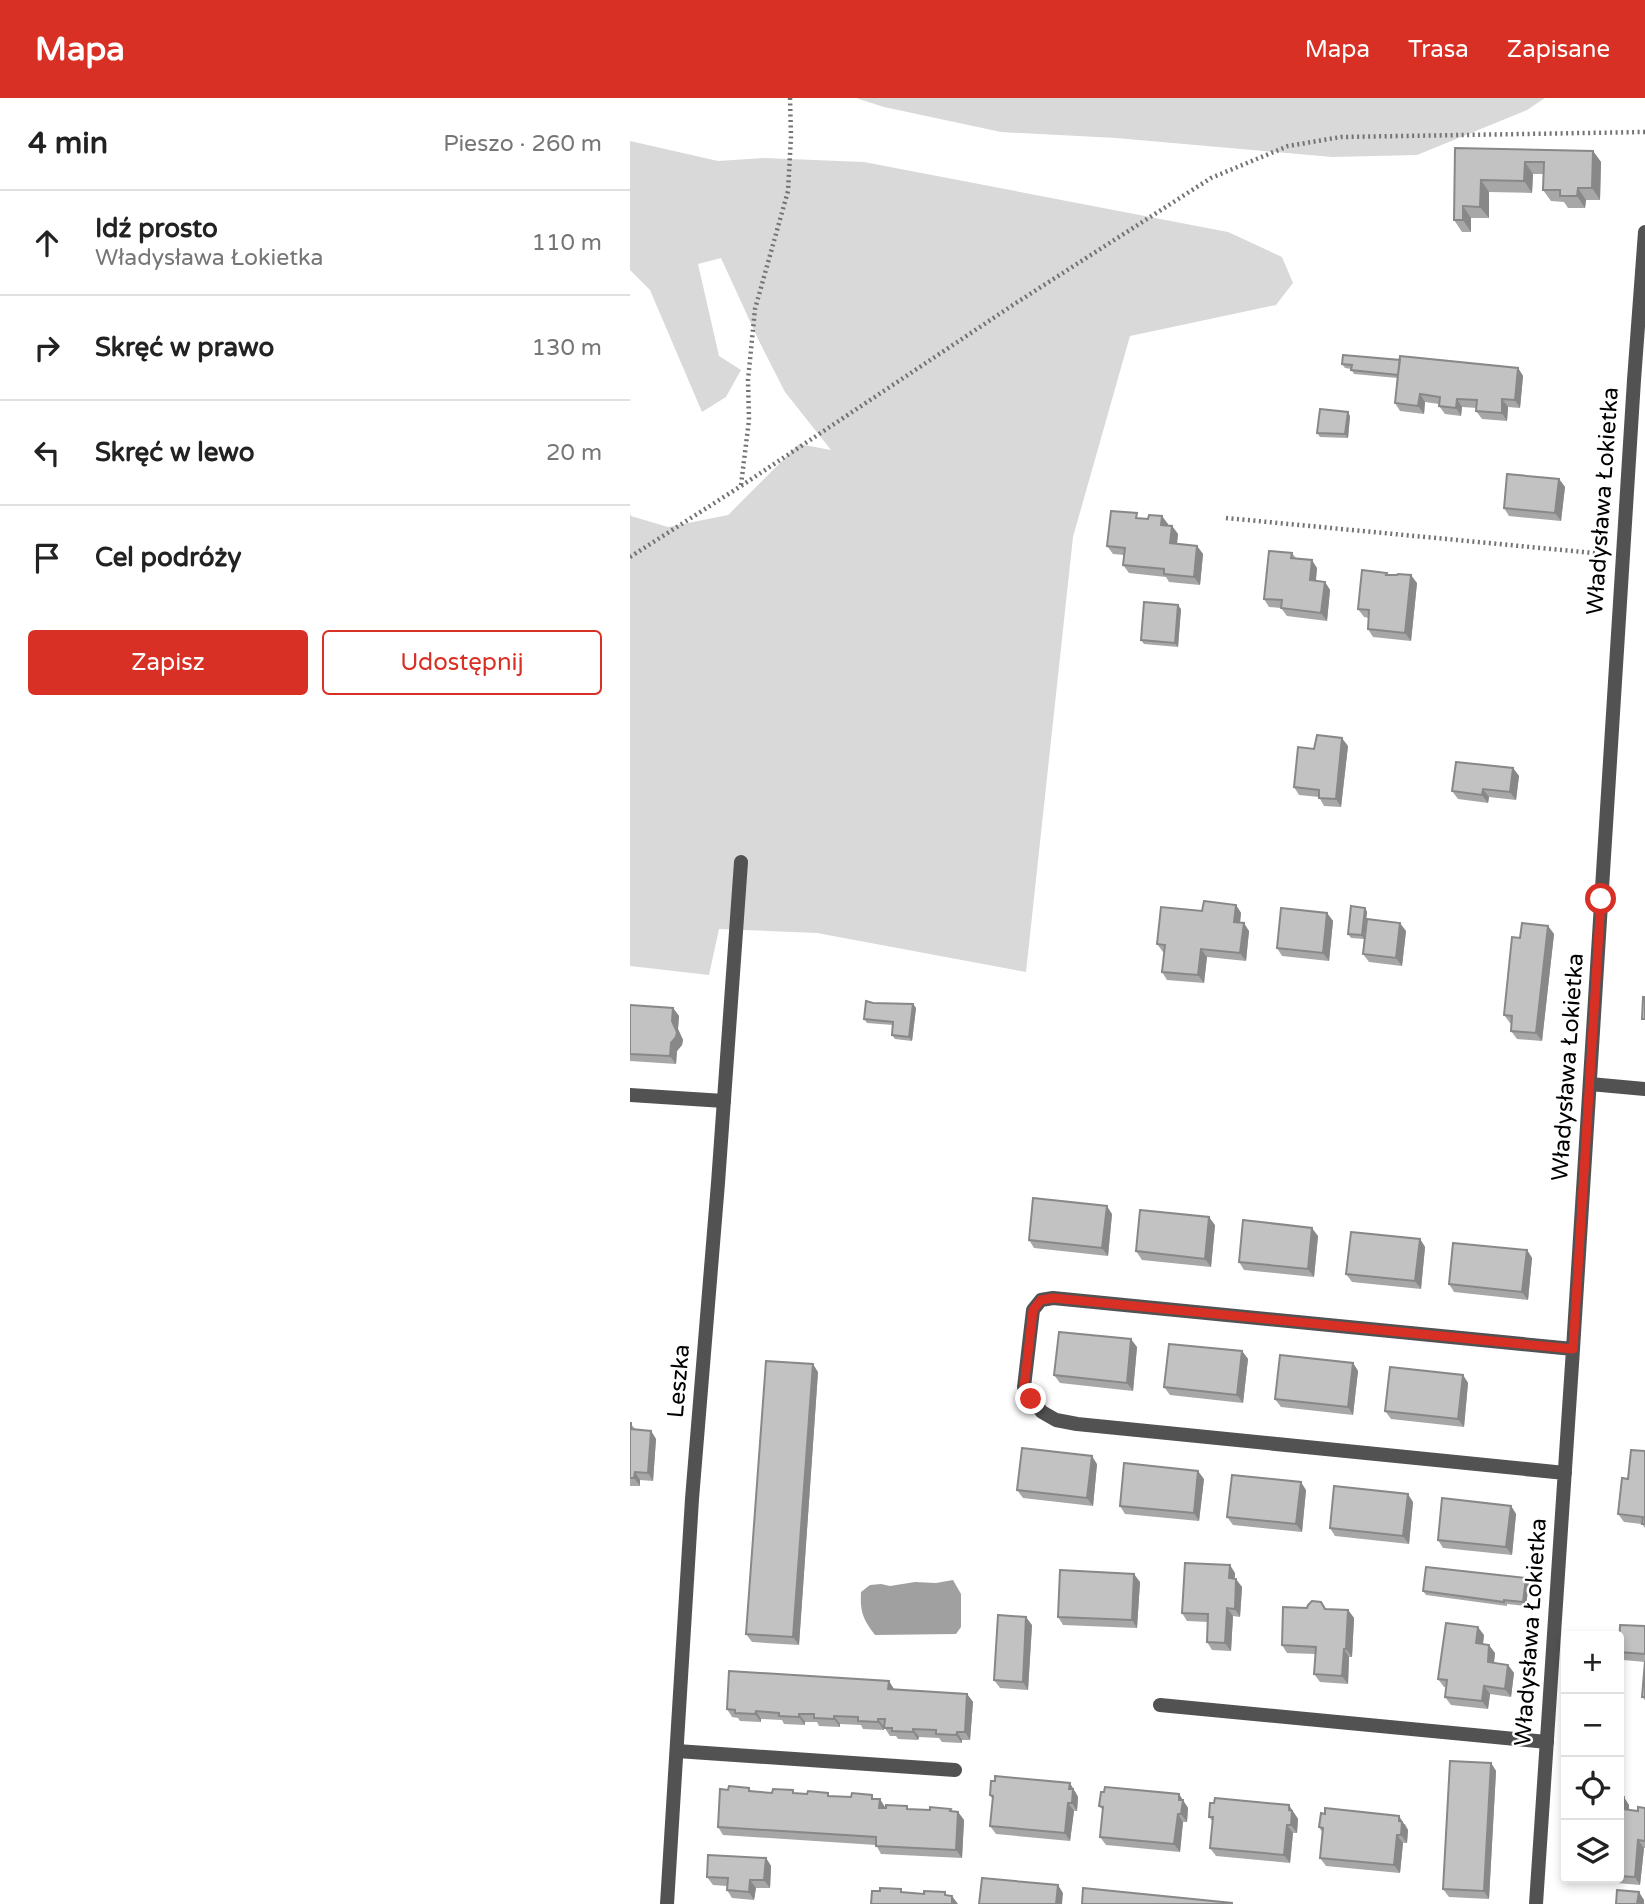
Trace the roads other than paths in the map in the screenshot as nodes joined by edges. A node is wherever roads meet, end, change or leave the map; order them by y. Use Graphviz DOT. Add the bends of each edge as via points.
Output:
graph roads {
  1 [pos="1645,232"];
  2 [pos="741,862"];
  3 [pos="1590,1084"];
  4 [pos="1645,1089"];
  5 [pos="630,1095"];
  6 [pos="724,1101"];
  7 [pos="1573,1349"];
  8 [pos="1565,1473"];
  9 [pos="1160,1704"];
  10 [pos="1546,1742"];
  11 [pos="677,1751"];
  12 [pos="954,1770"];
  13 [pos="667,1904"];
  14 [pos="1536,1904"];
  1 -- 3 [label="street, Władysława Łokietka"];
  2 -- 6 [label="street, Leszka"];
  3 -- 4 [label="street"];
  3 -- 7 [label="street, Władysława Łokietka"];
  5 -- 6 [label="street"];
  6 -- 11 [label="street, Leszka"];
  7 -- 8 [label="street, Władysława Łokietka"];
  7 -- 8 [label="street" via="1053,1298 1041,1300 1033,1310 1024,1387 1042,1412 1077,1424"];
  8 -- 10 [label="street, Władysława Łokietka"];
  9 -- 10 [label="street"];
  10 -- 14 [label="street, Władysława Łokietka"];
  11 -- 12 [label="street"];
  11 -- 13 [label="street, Leszka"];
}
